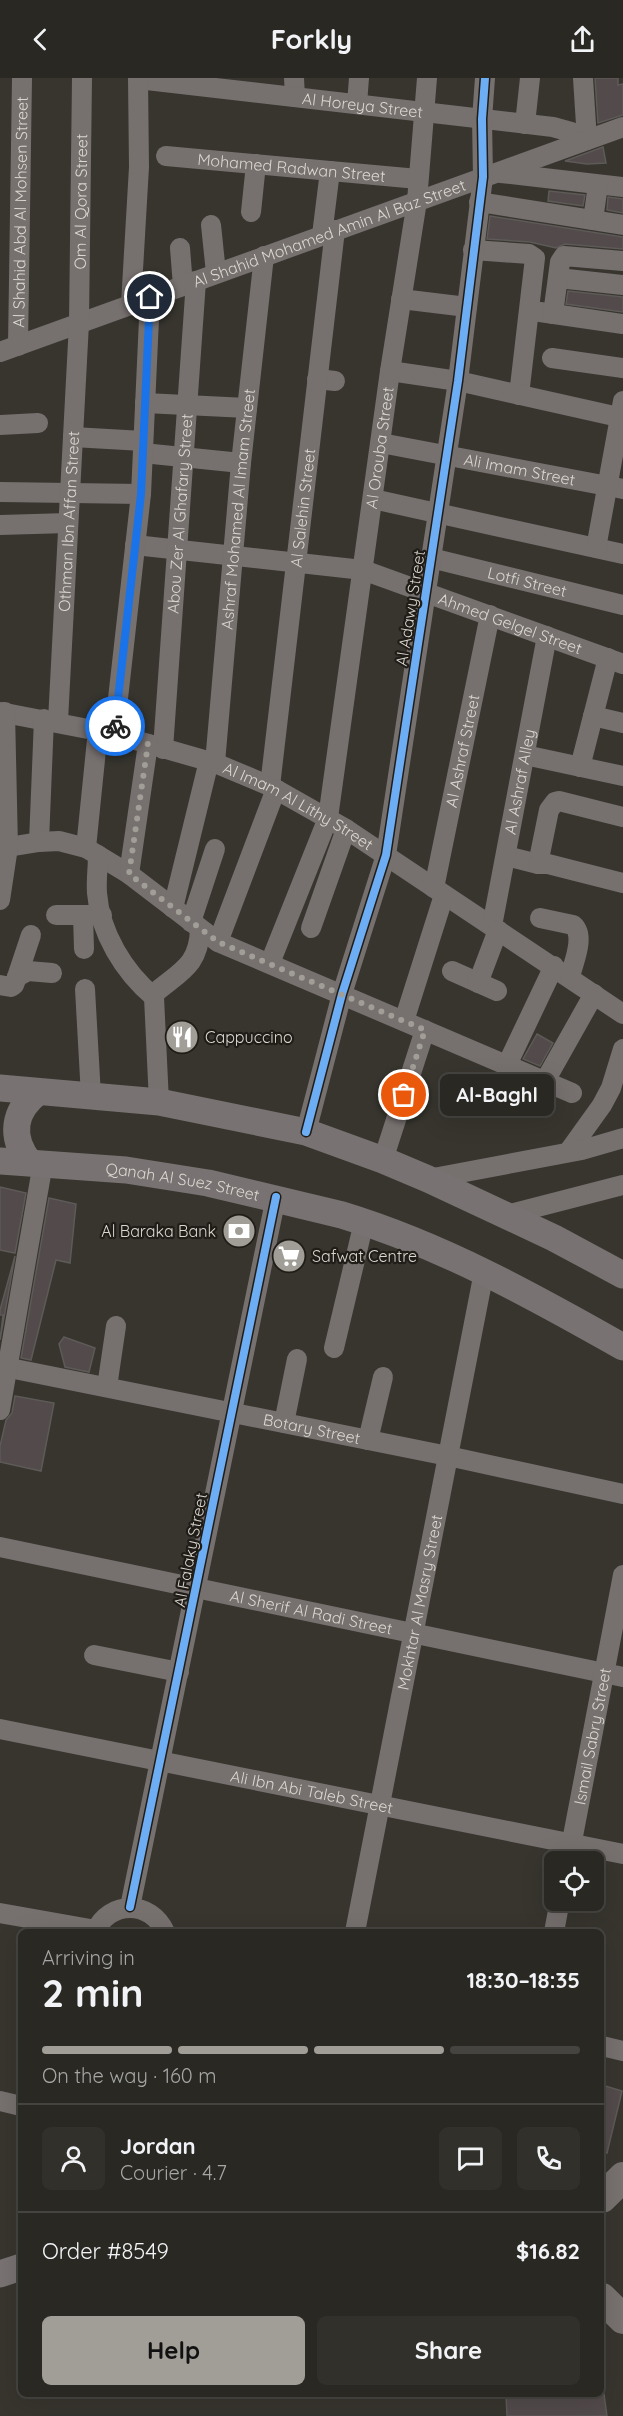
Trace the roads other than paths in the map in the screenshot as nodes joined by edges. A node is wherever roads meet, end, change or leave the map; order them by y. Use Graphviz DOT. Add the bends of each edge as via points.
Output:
graph roads {
  1 [pos="22,78"];
  2 [pos="82,78"];
  3 [pos="138,78"];
  4 [pos="359,78"];
  5 [pos="427,78"];
  6 [pos="485,78"];
  7 [pos="530,78"];
  8 [pos="583,78"];
  9 [pos="196,82"];
  10 [pos="250,85"];
  11 [pos="294,87"];
  12 [pos="357,104"];
  13 [pos="424,112"];
  14 [pos="482,119"];
  15 [pos="525,124"];
  16 [pos="623,127"];
  17 [pos="623,136"];
  18 [pos="595,137"];
  19 [pos="166,156"];
  20 [pos="256,164"];
  21 [pos="330,171"];
  22 [pos="489,175"];
  23 [pos="418,179"];
  24 [pos="598,185"];
  25 [pos="623,187"];
  26 [pos="417,201"];
  27 [pos="479,202"];
  28 [pos="251,212"];
  29 [pos="593,220"];
  30 [pos="211,225"];
  31 [pos="623,225"];
  32 [pos="328,233"];
  33 [pos="180,248"];
  34 [pos="473,250"];
  35 [pos="264,256"];
  36 [pos="623,261"];
  37 [pos="216,273"];
  38 [pos="558,278"];
  39 [pos="189,283"];
  40 [pos="623,285"];
  41 [pos="150,297"];
  42 [pos="401,299"];
  43 [pos="131,304"];
  44 [pos="466,307"];
  45 [pos="529,310"];
  46 [pos="553,314"];
  47 [pos="79,324"];
  48 [pos="623,324"];
  49 [pos="9,349"];
  50 [pos="552,358"];
  51 [pos="623,368"];
  52 [pos="390,371"];
  53 [pos="458,381"];
  54 [pos="519,395"];
  55 [pos="145,403"];
  56 [pos="187,405"];
  57 [pos="247,408"];
  58 [pos="622,412"];
  59 [pos="38,423"];
  60 [pos="0,425"];
  61 [pos="73,437"];
  62 [pos="381,443"];
  63 [pos="143,447"];
  64 [pos="447,455"];
  65 [pos="183,457"];
  66 [pos="241,463"];
  67 [pos="615,488"];
  68 [pos="0,492"];
  69 [pos="70,493"];
  70 [pos="141,494"];
  71 [pos="373,499"];
  72 [pos="439,514"];
  73 [pos="68,523"];
  74 [pos="0,525"];
  75 [pos="135,545"];
  76 [pos="596,549"];
  77 [pos="177,550"];
  78 [pos="623,554"];
  79 [pos="233,556"];
  80 [pos="431,558"];
  81 [pos="296,563"];
  82 [pos="363,570"];
  83 [pos="426,592"];
  84 [pos="623,605"];
  85 [pos="490,615"];
  86 [pos="546,636"];
  87 [pos="615,661"];
  88 [pos="3,712"];
  89 [pos="593,716"];
  90 [pos="51,720"];
  91 [pos="623,723"];
  92 [pos="106,732"];
  93 [pos="156,746"];
  94 [pos="525,755"];
  95 [pos="212,762"];
  96 [pos="580,767"];
  97 [pos="3,773"];
  98 [pos="623,776"];
  99 [pos="273,787"];
  100 [pos="623,817"];
  101 [pos="328,818"];
  102 [pos="4,827"];
  103 [pos="346,829"];
  104 [pos="39,842"];
  105 [pos="8,847"];
  106 [pos="215,849"];
  107 [pos="92,852"];
  108 [pos="386,855"];
  109 [pos="506,856"];
  110 [pos="538,864"];
  111 [pos="129,874"];
  112 [pos="623,883"];
  113 [pos="440,891"];
  114 [pos="0,900"];
  115 [pos="173,908"];
  116 [pos="56,915"];
  117 [pos="92,915"];
  118 [pos="540,918"];
  119 [pos="287,920"];
  120 [pos="196,926"];
  121 [pos="495,928"];
  122 [pos="31,935"];
  123 [pos="218,942"];
  124 [pos="84,949"];
  125 [pos="270,963"];
  126 [pos="452,971"];
  127 [pos="562,972"];
  128 [pos="52,973"];
  129 [pos="9,981"];
  130 [pos="478,983"];
  131 [pos="86,989"];
  132 [pos="497,992"];
  133 [pos="342,994"];
  134 [pos="594,994"];
  135 [pos="154,997"];
  136 [pos="623,1014"];
  137 [pos="404,1021"];
  138 [pos="425,1030"];
  139 [pos="623,1049"];
  140 [pos="507,1065"];
  141 [pos="545,1081"];
  142 [pos="0,1088"];
  143 [pos="38,1092"];
  144 [pos="572,1093"];
  145 [pos="91,1096"];
  146 [pos="159,1102"];
  147 [pos="306,1132"];
  148 [pos="623,1138"];
  149 [pos="569,1151"];
  150 [pos="383,1160"];
  151 [pos="0,1161"];
  152 [pos="36,1163"];
  153 [pos="428,1179"];
  154 [pos="623,1185"];
  155 [pos="276,1197"];
  156 [pos="506,1215"];
  157 [pos="364,1222"];
  158 [pos="484,1272"];
  159 [pos="623,1275"];
  160 [pos="116,1326"];
  161 [pos="623,1347"];
  162 [pos="334,1348"];
  163 [pos="297,1359"];
  164 [pos="4,1366"];
  165 [pos="383,1377"];
  166 [pos="107,1387"];
  167 [pos="0,1410"];
  168 [pos="232,1412"];
  169 [pos="284,1423"];
  170 [pos="368,1440"];
  171 [pos="448,1456"];
  172 [pos="623,1494"];
  173 [pos="0,1547"];
  174 [pos="623,1575"];
  175 [pos="196,1588"];
  176 [pos="413,1634"];
  177 [pos="94,1655"];
  178 [pos="179,1672"];
  179 [pos="614,1675"];
  180 [pos="0,1729"];
  181 [pos="161,1761"];
  182 [pos="380,1805"];
  183 [pos="561,1851"];
  184 [pos="570,1851"];
  185 [pos="604,1854"];
  186 [pos="623,1854"];
  187 [pos="130,1907"];
  188 [pos="558,1911"];
  189 [pos="0,1913"];
  190 [pos="84,1929"];
  191 [pos="97,1929"];
  192 [pos="164,1929"];
  193 [pos="356,1929"];
  194 [pos="555,1929"];
  195 [pos="604,2046"];
  196 [pos="623,2051"];
  197 [pos="0,2102"];
  198 [pos="18,2105"];
  199 [pos="623,2176"];
  200 [pos="604,2179"];
  201 [pos="604,2196"];
  202 [pos="18,2268"];
  203 [pos="0,2274"];
  1 -- 49 [label="street, Al Shahid Abd Al Mohsen Street"];
  2 -- 47 [label="street, Om Al Qora Street"];
  3 -- 9 [label="street, Al Horeya Street"];
  3 -- 43 [label="street" via="139,167"];
  4 -- 12 [label="street"];
  5 -- 13 [label="street, Al Orouba Street"];
  6 -- 14 [label="street, Al Adawy Street"];
  7 -- 15 [label="street"];
  8 -- 18 [label="street"];
  9 -- 10 [label="street, Al Horeya Street"];
  10 -- 11 [label="street, Al Horeya Street"];
  11 -- 12 [label="street, Al Horeya Street"];
  12 -- 13 [label="street, Al Horeya Street"];
  13 -- 14 [label="street, Al Horeya Street"];
  13 -- 23 [label="street, Al Orouba Street"];
  14 -- 15 [label="street, Al Horeya Street"];
  14 -- 22 [label="street, Al Adawy Street"];
  15 -- 18 [label="street, Al Horeya Street"];
  16 -- 18 [label="street, Al Shahid Mohamed Amin Al Baz Street"];
  17 -- 18 [label="street"];
  18 -- 22 [label="street, Al Shahid Mohamed Amin Al Baz Street"];
  19 -- 20 [label="street, Mohamed Radwan Street"];
  20 -- 21 [label="street, Mohamed Radwan Street"];
  20 -- 28 [label="street"];
  21 -- 23 [label="street, Mohamed Radwan Street"];
  21 -- 32 [label="street, Al Salehin Street"];
  22 -- 24 [label="street"];
  22 -- 26 [label="street, Al Shahid Mohamed Amin Al Baz Street"];
  22 -- 27 [label="street, Al Adawy Street"];
  23 -- 26 [label="street, Al Orouba Street"];
  24 -- 25 [label="street"];
  24 -- 29 [label="street"];
  26 -- 32 [label="street, Al Shahid Mohamed Amin Al Baz Street"];
  26 -- 42 [label="street, Al Orouba Street"];
  27 -- 29 [label="street"];
  27 -- 34 [label="street, Al Adawy Street"];
  29 -- 31 [label="street"];
  30 -- 37 [label="street"];
  32 -- 35 [label="street, Al Shahid Mohamed Amin Al Baz Street"];
  32 -- 81 [label="street, Al Salehin Street" via="326,380"];
  33 -- 39 [label="street, Abou Zer Al Ghafary Street"];
  34 -- 44 [label="street, Al Adawy Street"];
  34 -- 45 [label="street" via="533,256"];
  35 -- 37 [label="street, Al Shahid Mohamed Amin Al Baz Street"];
  35 -- 57 [label="street, Ashraf Mohamed Al Imam Street"];
  36 -- 38 [label="street" via="568,255 561,262"];
  37 -- 39 [label="street, Al Shahid Mohamed Amin Al Baz Street"];
  38 -- 40 [label="street"];
  38 -- 46 [label="street"];
  39 -- 41 [label="street, Al Shahid Mohamed Amin Al Baz Street"];
  39 -- 56 [label="street, Abou Zer Al Ghafary Street"];
  41 -- 43 [label="street, Al Shahid Mohamed Amin Al Baz Street"];
  41 -- 55 [label="street"];
  42 -- 44 [label="street"];
  42 -- 52 [label="street, Al Orouba Street"];
  43 -- 47 [label="street, Al Shahid Mohamed Amin Al Baz Street"];
  44 -- 53 [label="street, Al Adawy Street"];
  45 -- 46 [label="street"];
  45 -- 54 [label="street"];
  46 -- 48 [label="street"];
  47 -- 49 [label="street, Al Shahid Mohamed Amin Al Baz Street"];
  47 -- 61 [label="street, Othman Ibn Affan Street"];
  50 -- 51 [label="street"];
  52 -- 53 [label="street"];
  52 -- 62 [label="street, Al Orouba Street"];
  53 -- 54 [label="street"];
  53 -- 64 [label="street, Al Adawy Street"];
  54 -- 58 [label="street"];
  55 -- 56 [label="street"];
  55 -- 63 [label="street"];
  56 -- 57 [label="street"];
  56 -- 65 [label="street, Abou Zer Al Ghafary Street"];
  57 -- 66 [label="street, Ashraf Mohamed Al Imam Street"];
  58 -- 67 [label="street"];
  59 -- 60 [label="street"];
  61 -- 63 [label="street"];
  61 -- 69 [label="street, Othman Ibn Affan Street"];
  62 -- 64 [label="street, Ali Imam Street"];
  62 -- 71 [label="street, Al Orouba Street"];
  63 -- 65 [label="street"];
  63 -- 70 [label="street"];
  64 -- 67 [label="street, Ali Imam Street"];
  64 -- 72 [label="street, Al Adawy Street"];
  65 -- 66 [label="street"];
  65 -- 77 [label="street, Abou Zer Al Ghafary Street"];
  66 -- 79 [label="street, Ashraf Mohamed Al Imam Street"];
  67 -- 76 [label="street"];
  68 -- 69 [label="street"];
  69 -- 70 [label="street"];
  69 -- 73 [label="street, Othman Ibn Affan Street"];
  70 -- 75 [label="street"];
  71 -- 72 [label="street"];
  71 -- 82 [label="street, Al Orouba Street"];
  72 -- 76 [label="street"];
  72 -- 80 [label="street, Al Adawy Street"];
  73 -- 74 [label="street"];
  73 -- 90 [label="street, Othman Ibn Affan Street"];
  75 -- 77 [label="street, Ahmed Gelgel Street"];
  75 -- 92 [label="street"];
  76 -- 78 [label="street"];
  77 -- 79 [label="street, Ahmed Gelgel Street"];
  77 -- 93 [label="street, Abou Zer Al Ghafary Street"];
  79 -- 81 [label="street, Ahmed Gelgel Street"];
  79 -- 95 [label="street, Ashraf Mohamed Al Imam Street"];
  80 -- 83 [label="street, Al Adawy Street"];
  80 -- 84 [label="street, Lotfi Street"];
  81 -- 82 [label="street, Ahmed Gelgel Street"];
  81 -- 99 [label="street, Al Salehin Street"];
  82 -- 83 [label="street, Ahmed Gelgel Street"];
  82 -- 101 [label="street, Al Orouba Street"];
  83 -- 85 [label="street, Ahmed Gelgel Street"];
  83 -- 108 [label="street, Al Adawy Street"];
  85 -- 86 [label="street, Ahmed Gelgel Street"];
  85 -- 113 [label="street, Al Ashraf Street"];
  86 -- 87 [label="street, Ahmed Gelgel Street"];
  86 -- 94 [label="street, Al Ashraf Alley"];
  87 -- 89 [label="street"];
  88 -- 90 [label="street, Al Imam Al Lithy Street"];
  88 -- 97 [label="street"];
  89 -- 91 [label="street"];
  89 -- 96 [label="street"];
  90 -- 92 [label="street, Al Imam Al Lithy Street"];
  90 -- 104 [label="street, Othman Ibn Affan Street"];
  92 -- 93 [label="street, Al Imam Al Lithy Street"];
  92 -- 107 [label="street"];
  93 -- 95 [label="street, Al Imam Al Lithy Street"];
  93 -- 111 [label="street, Abou Zer Al Ghafary Street"];
  94 -- 96 [label="street"];
  94 -- 109 [label="street, Al Ashraf Alley"];
  95 -- 99 [label="street, Al Imam Al Lithy Street"];
  95 -- 115 [label="street, Ashraf Mohamed Al Imam Street"];
  96 -- 98 [label="street"];
  97 -- 102 [label="street"];
  99 -- 101 [label="street, Al Imam Al Lithy Street"];
  99 -- 123 [label="street, Al Salehin Street"];
  100 -- 110 [label="street" via="555,802 549,810"];
  101 -- 103 [label="street, Al Imam Al Lithy Street"];
  101 -- 119 [label="street, Al Orouba Street"];
  102 -- 105 [label="street"];
  103 -- 108 [label="street, Al Imam Al Lithy Street"];
  103 -- 119 [label="street" via="317,930"];
  104 -- 105 [label="street"];
  104 -- 107 [label="street" via="59,841"];
  105 -- 114 [label="street"];
  106 -- 120 [label="street"];
  107 -- 111 [label="street"];
  107 -- 117 [label="street" via="97,894"];
  108 -- 113 [label="street, Al Imam Al Lithy Street"];
  108 -- 133 [label="street, Al Adawy Street"];
  109 -- 110 [label="street"];
  109 -- 121 [label="street, Al Ashraf Alley"];
  110 -- 112 [label="street"];
  111 -- 115 [label="street"];
  113 -- 121 [label="street, Al Imam Al Lithy Street"];
  113 -- 137 [label="street, Al Ashraf Street"];
  115 -- 120 [label="street"];
  116 -- 117 [label="street"];
  117 -- 124 [label="street"];
  117 -- 135 [label="street" via="129,973"];
  118 -- 127 [label="street" via="573,925 579,932"];
  119 -- 125 [label="street, Al Orouba Street"];
  120 -- 123 [label="street"];
  120 -- 135 [label="street" via="200,942 194,959"];
  121 -- 127 [label="street, Al Imam Al Lithy Street"];
  121 -- 130 [label="street, Al Ashraf Alley"];
  122 -- 129 [label="street"];
  123 -- 125 [label="street"];
  125 -- 133 [label="street"];
  126 -- 130 [label="street"];
  127 -- 134 [label="street, Al Imam Al Lithy Street"];
  127 -- 140 [label="street"];
  128 -- 129 [label="street" via="28,971"];
  130 -- 132 [label="street"];
  131 -- 145 [label="street"];
  133 -- 137 [label="street"];
  133 -- 147 [label="street, Al Adawy Street"];
  134 -- 136 [label="street, Al Imam Al Lithy Street"];
  134 -- 141 [label="street"];
  135 -- 146 [label="street"];
  137 -- 138 [label="street"];
  138 -- 140 [label="street"];
  138 -- 150 [label="street"];
  139 -- 149 [label="street" via="611,1088"];
  140 -- 141 [label="street"];
  141 -- 144 [label="street"];
  142 -- 143 [label="main road"];
  143 -- 145 [label="main road"];
  143 -- 152 [label="main road" via="22,1108 16,1130 17,1142"];
  145 -- 146 [label="main road"];
  146 -- 147 [label="main road"];
  147 -- 150 [label="main road"];
  148 -- 149 [label="street"];
  149 -- 153 [label="street"];
  150 -- 153 [label="main road"];
  151 -- 152 [label="main road, Qanah Al Suez Street"];
  152 -- 155 [label="main road, Qanah Al Suez Street" via="126,1170"];
  152 -- 164 [label="street"];
  153 -- 156 [label="main road"];
  154 -- 156 [label="street"];
  155 -- 157 [label="main road, Qanah Al Suez Street"];
  155 -- 168 [label="street, Al Falaky Street"];
  156 -- 159 [label="main road"];
  157 -- 158 [label="main road, Qanah Al Suez Street"];
  157 -- 162 [label="street"];
  158 -- 161 [label="main road, Qanah Al Suez Street"];
  158 -- 171 [label="street, Mokhtar Al Masry Street"];
  160 -- 166 [label="street"];
  163 -- 169 [label="street"];
  164 -- 166 [label="street, Botary Street"];
  164 -- 167 [label="street"];
  165 -- 170 [label="street"];
  166 -- 168 [label="street, Botary Street"];
  168 -- 169 [label="street, Botary Street"];
  168 -- 175 [label="street, Al Falaky Street"];
  169 -- 170 [label="street, Botary Street"];
  170 -- 171 [label="street, Botary Street"];
  171 -- 172 [label="street, Botary Street"];
  171 -- 176 [label="street, Mokhtar Al Masry Street"];
  173 -- 175 [label="street, Al Sherif Al Radi Street"];
  174 -- 179 [label="street, Ismail Sabry Street"];
  175 -- 176 [label="street, Al Sherif Al Radi Street"];
  175 -- 178 [label="street, Al Falaky Street"];
  176 -- 179 [label="street, Al Sherif Al Radi Street"];
  176 -- 182 [label="street, Mokhtar Al Masry Street"];
  177 -- 178 [label="street"];
  178 -- 181 [label="street, Al Falaky Street"];
  179 -- 184 [label="street, Ismail Sabry Street"];
  180 -- 181 [label="street, Ali Ibn Abi Taleb Street"];
  181 -- 182 [label="street, Ali Ibn Abi Taleb Street"];
  181 -- 187 [label="street, Al Falaky Street"];
  182 -- 183 [label="street, Ali Ibn Abi Taleb Street"];
  182 -- 193 [label="street, Mokhtar Al Masry Street"];
  185 -- 186 [label="street, Ali Ibn Abi Taleb Street"];
  187 -- 191 [label="street" via="109,1913"];
  187 -- 192 [label="street" via="153,1915"];
  188 -- 194 [label="street"];
  189 -- 190 [label="street"];
  195 -- 196 [label="street"];
  197 -- 198 [label="street"];
  199 -- 200 [label="main road"];
  199 -- 201 [label="main road"];
  202 -- 203 [label="main road"];
}
